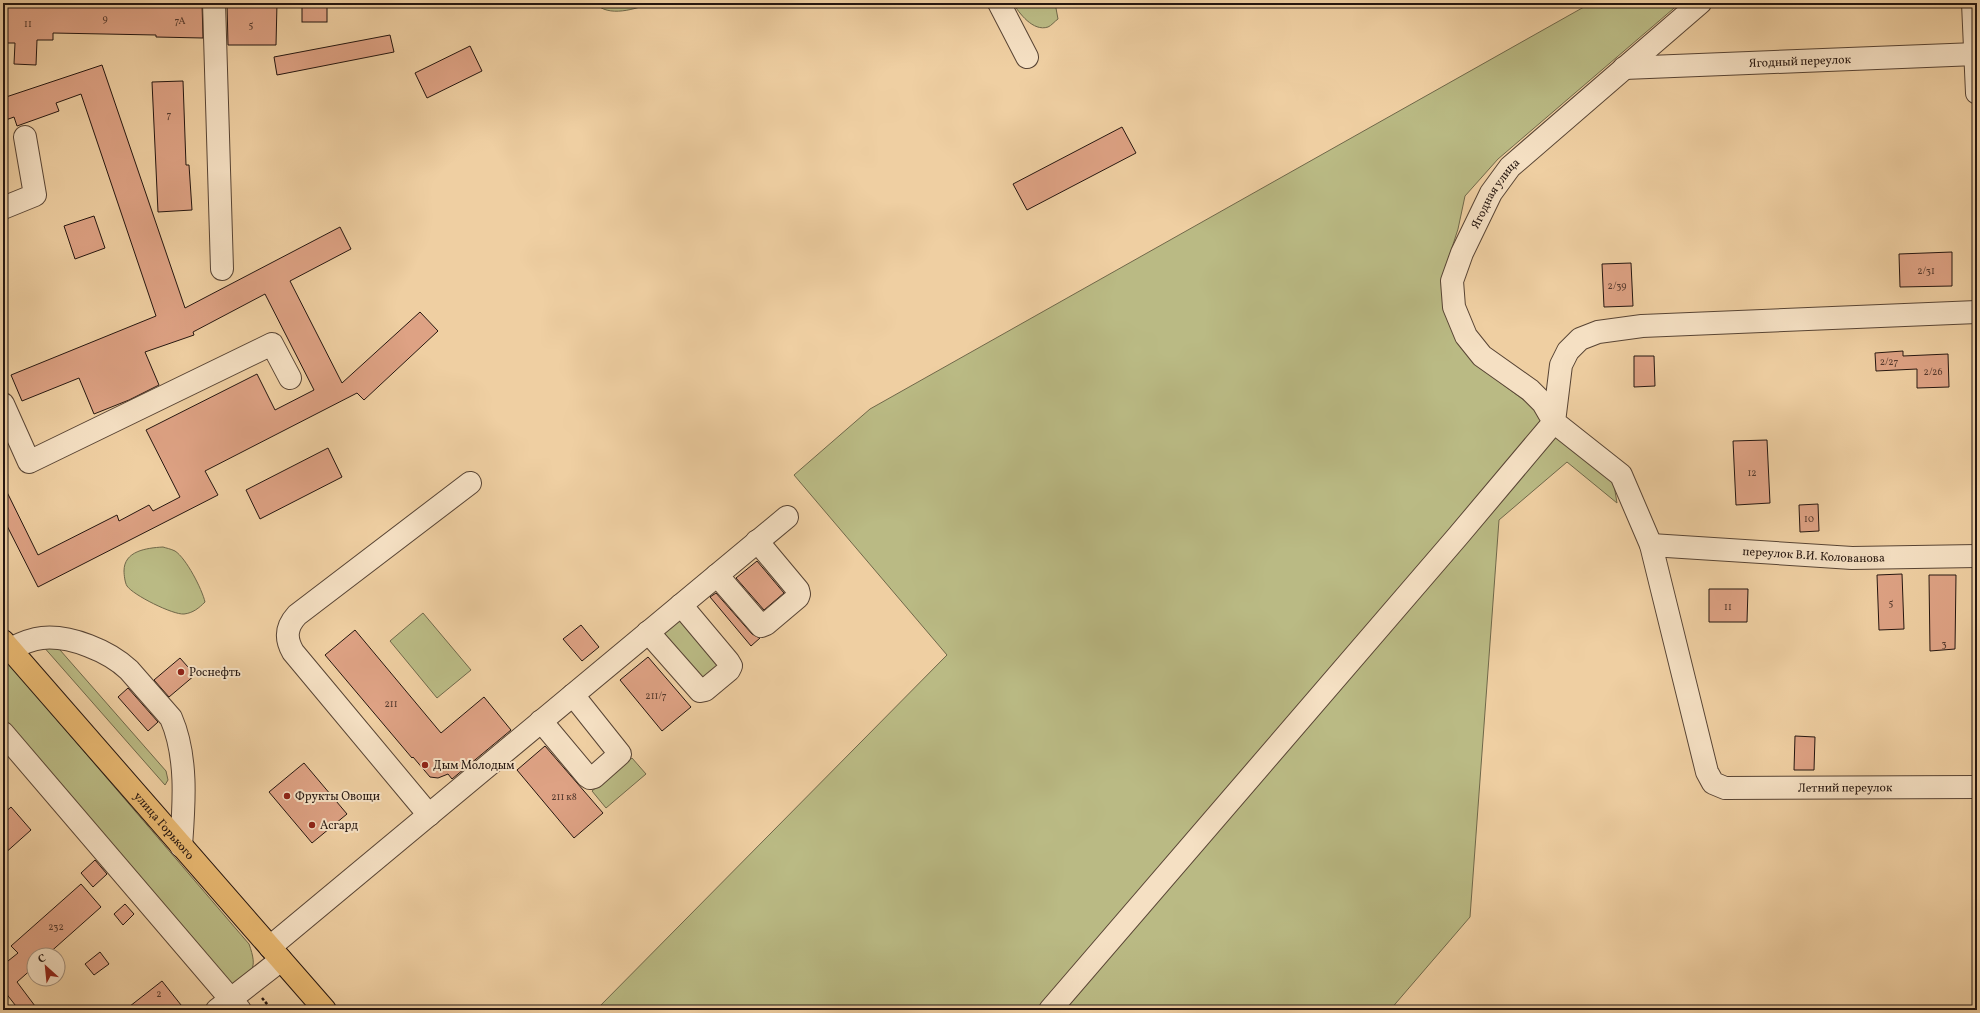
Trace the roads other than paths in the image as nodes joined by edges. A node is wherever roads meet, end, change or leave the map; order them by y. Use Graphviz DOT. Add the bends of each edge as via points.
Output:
graph roads {
  1 [pos="214,3"];
  2 [pos="999,3"];
  3 [pos="1700,3"];
  4 [pos="1973,3"];
  5 [pos="1976,54"];
  6 [pos="1027,57"];
  7 [pos="1624,68"];
  8 [pos="1977,93"];
  9 [pos="25,137"];
  10 [pos="3,208"];
  11 [pos="222,269"];
  12 [pos="1977,312"];
  13 [pos="290,378"];
  14 [pos="3,404"];
  15 [pos="1554,422"];
  16 [pos="470,482"];
  17 [pos="787,517"];
  18 [pos="757,541"];
  19 [pos="1651,545"];
  20 [pos="1977,556"];
  21 [pos="717,575"];
  22 [pos="681,605"];
  23 [pos="648,632"];
  24 [pos="6,645"];
  25 [pos="572,695"];
  26 [pos="541,722"];
  27 [pos="3,733"];
  28 [pos="1977,788"];
  29 [pos="429,815"];
  30 [pos="181,846"];
  31 [pos="275,954"];
  32 [pos="229,1006"];
  33 [pos="325,1010"];
  34 [pos="1050,1010"];
  1 -- 11 [label="street"];
  2 -- 6 [label="street"];
  3 -- 7 [label="street, Ягодная улица"];
  4 -- 5 [label="street"];
  5 -- 7 [label="street, Ягодный переулок"];
  5 -- 8 [label="street"];
  7 -- 15 [label="street, Ягодная улица" via="1510,167 1491,193 1462,253 1452,281 1454,307 1466,336 1482,356 1530,390 1543,403"];
  9 -- 10 [label="street" via="36,195"];
  12 -- 15 [label="street" via="1642,326 1598,332 1580,339 1568,350 1561,365"];
  13 -- 14 [label="street" via="272,344 29,462"];
  15 -- 19 [label="street" via="1621,475"];
  15 -- 34 [label="street"];
  16 -- 29 [label="street" via="297,615 288,626 287,634 288,644 293,652"];
  17 -- 18 [label="street"];
  18 -- 21 [label="street"];
  18 -- 21 [label="street" via="798,590 798,597 761,626"];
  19 -- 20 [label="street, переулок В.И. Колованова" via="1852,558"];
  19 -- 28 [label="street, Летний переулок" via="1707,772 1713,783 1725,788"];
  21 -- 22 [label="street"];
  22 -- 23 [label="street"];
  22 -- 23 [label="street" via="730,666 705,690 696,690"];
  23 -- 25 [label="street"];
  24 -- 30 [label="main road, улица Горького"];
  24 -- 30 [label="street" via="42,638 59,638 98,649 129,670 170,718 174,727 182,772"];
  25 -- 26 [label="street"];
  25 -- 26 [label="street" via="618,750 618,756 590,778"];
  26 -- 29 [label="street"];
  27 -- 32 [label="street"];
  29 -- 31 [label="street"];
  30 -- 31 [label="main road, улица Горького"];
  31 -- 32 [label="street"];
  31 -- 33 [label="main road, улица Горького"];
}
